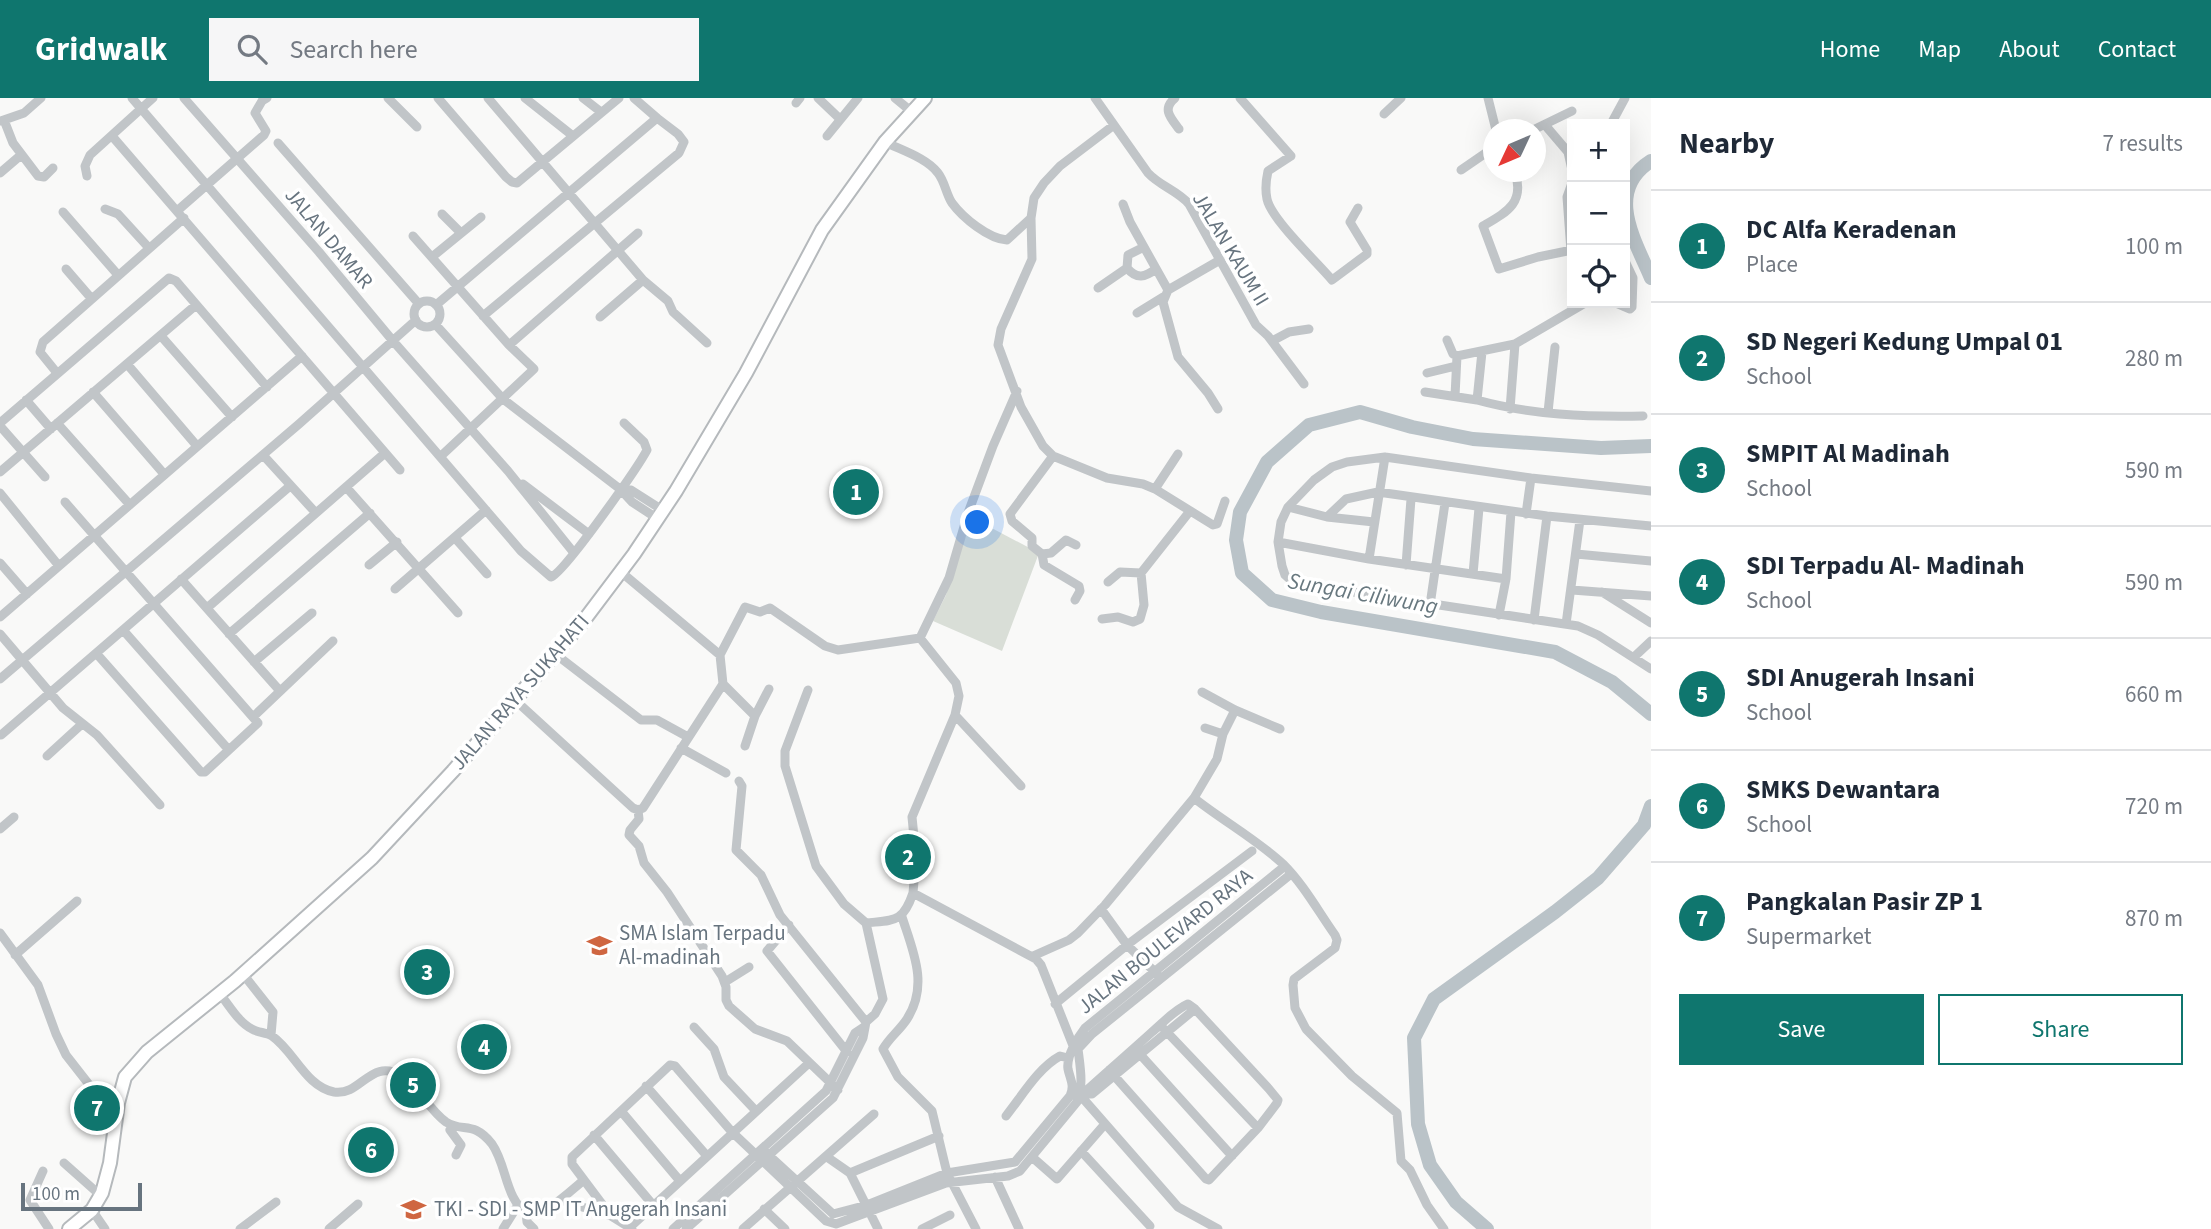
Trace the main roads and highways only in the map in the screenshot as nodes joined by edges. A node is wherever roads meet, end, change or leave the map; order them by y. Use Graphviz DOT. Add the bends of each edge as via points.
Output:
graph roads {
  1 [pos="925,98"];
  2 [pos="69,1229"];
  1 -- 2 [label="main road, JALAN RAYA SUKAHATI" via="885,142 822,230 746,373 661,515 584,619 372,858 134,1066 121,1087 110,1163 100,1195 92,1210"];
}
